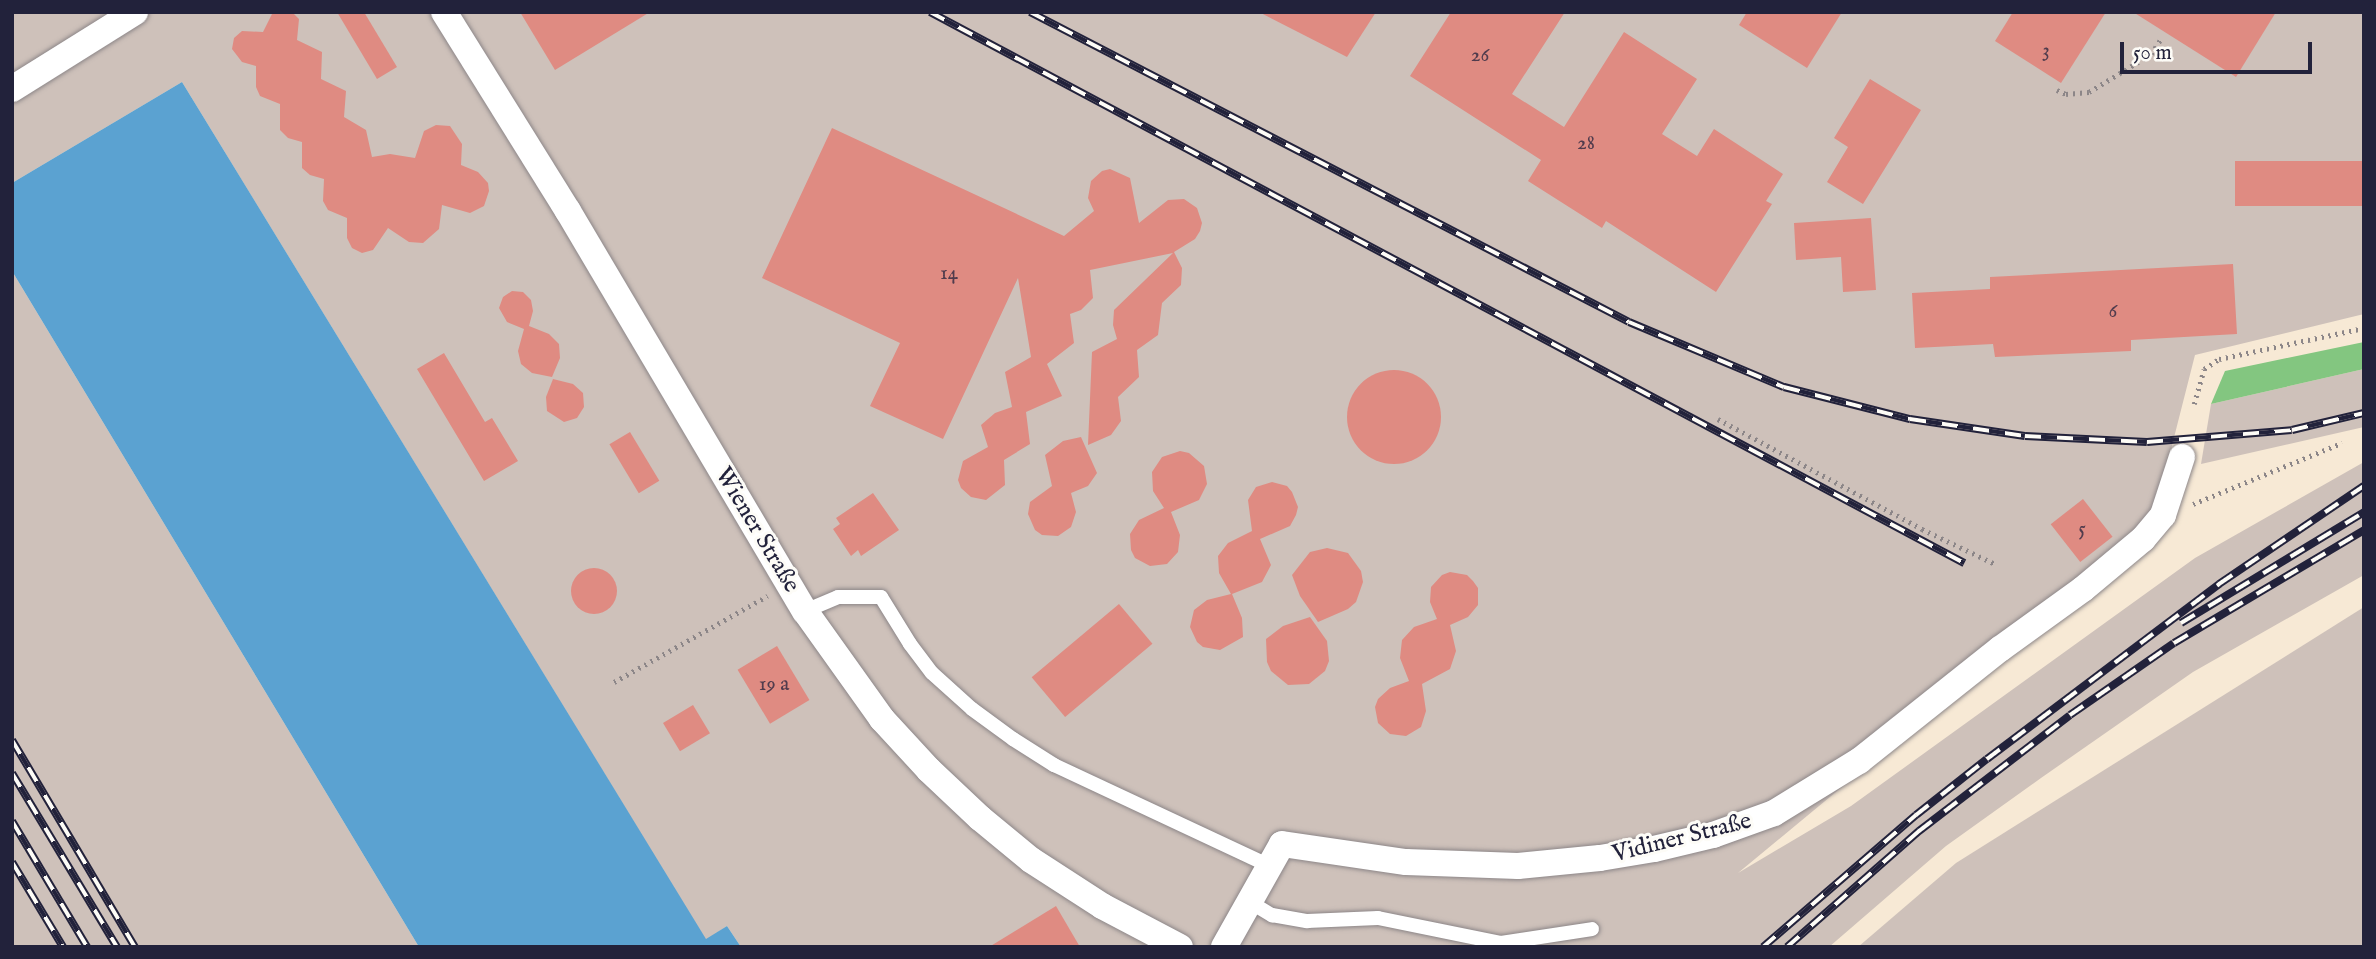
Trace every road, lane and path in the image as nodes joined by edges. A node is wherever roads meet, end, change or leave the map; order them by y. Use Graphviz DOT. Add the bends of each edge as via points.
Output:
graph roads {
  1 [pos="135,12"];
  2 [pos="444,12"];
  3 [pos="2162,37"];
  4 [pos="12,89"];
  5 [pos="2057,90"];
  6 [pos="2364,328"];
  7 [pos="2194,404"];
  8 [pos="1718,419"];
  9 [pos="2342,443"];
  10 [pos="2182,457"];
  11 [pos="2163,515"];
  12 [pos="1997,565"];
  13 [pos="789,584"];
  14 [pos="805,611"];
  15 [pos="614,682"];
  16 [pos="1270,866"];
  17 [pos="1250,902"];
  18 [pos="1592,929"];
  19 [pos="1180,947"];
  20 [pos="1224,947"];
  1 -- 4 [label="street"];
  2 -- 13 [label="street, Wiener Straße"];
  3 -- 5 [label="path" via="2151,54 2089,92"];
  6 -- 7 [label="path" via="2219,359 2204,369"];
  8 -- 12 [label="path"];
  9 -- 11 [label="path"];
  10 -- 11 [label="street, Vidiner Straße"];
  11 -- 16 [label="street, Vidiner Straße" via="2143,539 2083,589 1858,761 1774,813 1713,835 1600,858 1518,866 1406,862 1283,844"];
  13 -- 14 [label="street, Wiener Straße"];
  13 -- 15 [label="path"];
  14 -- 16 [label="lane" via="838,597 881,597 932,673 1013,739 1054,765"];
  14 -- 19 [label="street, Wiener Straße" via="882,719 980,818 1031,860 1102,906"];
  16 -- 17 [label="street, Vidiner Straße"];
  17 -- 18 [label="lane" via="1272,915 1307,921 1378,918 1500,943"];
  17 -- 20 [label="street, Vidiner Straße"];
}
